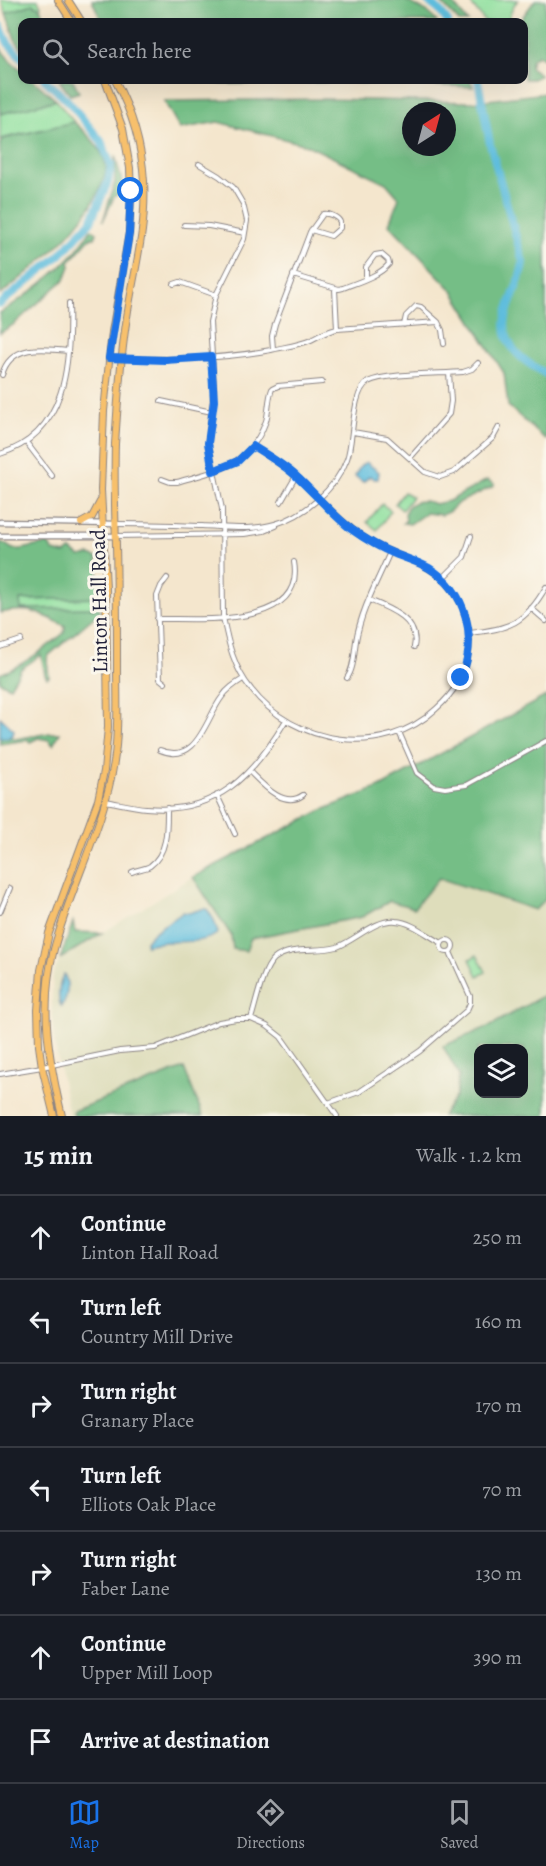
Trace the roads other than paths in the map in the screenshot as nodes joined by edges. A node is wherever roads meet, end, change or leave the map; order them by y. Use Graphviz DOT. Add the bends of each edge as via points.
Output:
graph roads {
  1 [pos="58,0"];
  2 [pos="68,0"];
  3 [pos="69,18"];
  4 [pos="79,18"];
  5 [pos="106,84"];
  6 [pos="117,84"];
  7 [pos="199,164"];
  8 [pos="184,225"];
  9 [pos="311,230"];
  10 [pos="245,234"];
  11 [pos="293,275"];
  12 [pos="366,278"];
  13 [pos="174,284"];
  14 [pos="335,289"];
  15 [pos="216,295"];
  16 [pos="69,303"];
  17 [pos="438,322"];
  18 [pos="404,325"];
  19 [pos="337,329"];
  20 [pos="444,344"];
  21 [pos="273,349"];
  22 [pos="68,351"];
  23 [pos="211,357"];
  24 [pos="109,358"];
  25 [pos="122,358"];
  26 [pos="478,363"];
  27 [pos="449,373"];
  28 [pos="2,375"];
  29 [pos="322,382"];
  30 [pos="161,401"];
  31 [pos="212,412"];
  32 [pos="499,427"];
  33 [pos="352,432"];
  34 [pos="26,442"];
  35 [pos="253,446"];
  36 [pos="0,454"];
  37 [pos="410,458"];
  38 [pos="213,471"];
  39 [pos="51,476"];
  40 [pos="296,476"];
  41 [pos="162,479"];
  42 [pos="101,498"];
  43 [pos="318,499"];
  44 [pos="281,501"];
  45 [pos="283,521"];
  46 [pos="0,522"];
  47 [pos="81,523"];
  48 [pos="102,523"];
  49 [pos="115,524"];
  50 [pos="222,527"];
  51 [pos="222,535"];
  52 [pos="0,536"];
  53 [pos="103,536"];
  54 [pos="116,536"];
  55 [pos="471,536"];
  56 [pos="390,552"];
  57 [pos="294,562"];
  58 [pos="167,578"];
  59 [pos="443,578"];
  60 [pos="546,586"];
  61 [pos="369,600"];
  62 [pos="531,608"];
  63 [pos="224,617"];
  64 [pos="157,619"];
  65 [pos="546,621"];
  66 [pos="469,633"];
  67 [pos="21,640"];
  68 [pos="0,647"];
  69 [pos="414,647"];
  70 [pos="347,678"];
  71 [pos="243,679"];
  72 [pos="165,683"];
  73 [pos="286,720"];
  74 [pos="399,732"];
  75 [pos="546,741"];
  76 [pos="160,750"];
  77 [pos="250,772"];
  78 [pos="217,795"];
  79 [pos="303,795"];
  80 [pos="98,800"];
  81 [pos="106,801"];
  82 [pos="167,808"];
  83 [pos="235,834"];
  84 [pos="132,872"];
  85 [pos="10,888"];
  86 [pos="0,912"];
  87 [pos="442,943"];
  88 [pos="450,952"];
  89 [pos="250,1019"];
  90 [pos="51,1065"];
  91 [pos="42,1067"];
  92 [pos="0,1074"];
  93 [pos="328,1103"];
  94 [pos="54,1116"];
  95 [pos="62,1116"];
  96 [pos="337,1116"];
  1 -- 3 [label="main road"];
  2 -- 4 [label="main road"];
  5 -- 24 [label="main road, Linton Hall Road" via="123,129 131,191 129,233"];
  6 -- 25 [label="main road, Linton Hall Road" via="135,133 144,184 141,240"];
  7 -- 10 [label="street" via="235,190 246,213"];
  8 -- 10 [label="street"];
  9 -- 9 [label="street" via="325,213 340,222 340,228 331,236"];
  9 -- 11 [label="street"];
  10 -- 15 [label="street"];
  11 -- 14 [label="street"];
  11 -- 21 [label="street" via="273,329"];
  12 -- 12 [label="street" via="385,269 388,260 381,254 375,255 366,267"];
  12 -- 14 [label="street"];
  13 -- 15 [label="street" via="180,282"];
  14 -- 19 [label="street"];
  15 -- 23 [label="street" via="210,322"];
  16 -- 22 [label="street"];
  17 -- 18 [label="street"];
  17 -- 18 [label="street" via="416,306 406,316"];
  17 -- 20 [label="street"];
  18 -- 19 [label="street"];
  19 -- 21 [label="street"];
  21 -- 23 [label="street"];
  22 -- 28 [label="street" via="27,350 10,359"];
  22 -- 34 [label="street" via="57,404 40,430"];
  23 -- 25 [label="street"];
  23 -- 31 [label="street"];
  24 -- 25 [label="street"];
  24 -- 42 [label="main road, Linton Hall Road"];
  25 -- 49 [label="main road, Linton Hall Road" via="115,447"];
  26 -- 27 [label="street" via="468,371"];
  27 -- 33 [label="street" via="367,383 358,395"];
  27 -- 37 [label="street" via="449,414"];
  29 -- 35 [label="street" via="272,389 266,420"];
  30 -- 31 [label="street"];
  31 -- 38 [label="street" via="208,443"];
  32 -- 37 [label="street" via="493,438 450,475 429,475"];
  33 -- 37 [label="street" via="387,438"];
  33 -- 43 [label="street" via="343,469"];
  34 -- 36 [label="street"];
  34 -- 39 [label="street"];
  35 -- 38 [label="street" via="238,461"];
  35 -- 40 [label="street"];
  38 -- 41 [label="street" via="174,482"];
  38 -- 50 [label="street" via="221,498"];
  40 -- 43 [label="street"];
  40 -- 44 [label="street"];
  42 -- 47 [label="main road" via="94,514"];
  42 -- 48 [label="main road, Linton Hall Road"];
  43 -- 45 [label="street"];
  43 -- 56 [label="street" via="351,528"];
  45 -- 50 [label="street" via="258,527"];
  45 -- 51 [label="street" via="256,533"];
  46 -- 47 [label="street"];
  47 -- 48 [label="street"];
  48 -- 49 [label="street"];
  48 -- 53 [label="main road, Linton Hall Road"];
  49 -- 50 [label="street"];
  49 -- 54 [label="main road, Linton Hall Road"];
  50 -- 51 [label="street"];
  51 -- 54 [label="street"];
  51 -- 63 [label="street"];
  52 -- 53 [label="street"];
  53 -- 54 [label="street"];
  53 -- 80 [label="main road, Linton Hall Road" via="108,727"];
  54 -- 81 [label="main road, Linton Hall Road" via="117,735"];
  55 -- 59 [label="street" via="464,557"];
  56 -- 59 [label="street" via="421,563"];
  56 -- 61 [label="street"];
  57 -- 63 [label="street" via="294,581 278,605 258,614"];
  58 -- 64 [label="street" via="158,592"];
  59 -- 66 [label="street" via="464,609"];
  60 -- 62 [label="street"];
  61 -- 69 [label="street" via="405,620 414,636"];
  61 -- 70 [label="street"];
  62 -- 65 [label="street"];
  62 -- 66 [label="street" via="509,626"];
  63 -- 64 [label="street"];
  63 -- 71 [label="street" via="230,650"];
  64 -- 72 [label="street" via="160,679"];
  66 -- 74 [label="street" via="467,663 456,686 433,713"];
  67 -- 68 [label="street"];
  71 -- 73 [label="street" via="258,698"];
  71 -- 76 [label="street" via="221,698 193,744 176,753"];
  73 -- 74 [label="street" via="312,733 343,739 378,738"];
  73 -- 77 [label="street"];
  74 -- 75 [label="street" via="417,773 434,786 445,788 466,785"];
  77 -- 78 [label="street"];
  77 -- 79 [label="street" via="282,797 295,800"];
  78 -- 82 [label="street"];
  78 -- 83 [label="street"];
  80 -- 81 [label="street"];
  80 -- 91 [label="main road, Linton Hall Road" via="45,954 38,1010"];
  81 -- 82 [label="street"];
  81 -- 90 [label="main road, Linton Hall Road" via="54,950 46,1003"];
  82 -- 84 [label="street" via="160,854 148,867"];
  85 -- 86 [label="street"];
  87 -- 88 [label="street" via="443,951"];
  87 -- 88 [label="street" via="453,943"];
  87 -- 89 [label="street" via="406,924 390,921 335,948 286,953 268,967"];
  88 -- 93 [label="street" via="471,1000 467,1010 420,1051 359,1092"];
  89 -- 90 [label="street" via="219,1022 155,1048"];
  89 -- 93 [label="street" via="281,1037"];
  90 -- 91 [label="street"];
  90 -- 95 [label="main road, Linton Hall Road"];
  91 -- 92 [label="street"];
  91 -- 94 [label="main road, Linton Hall Road"];
  93 -- 96 [label="street"];
}
